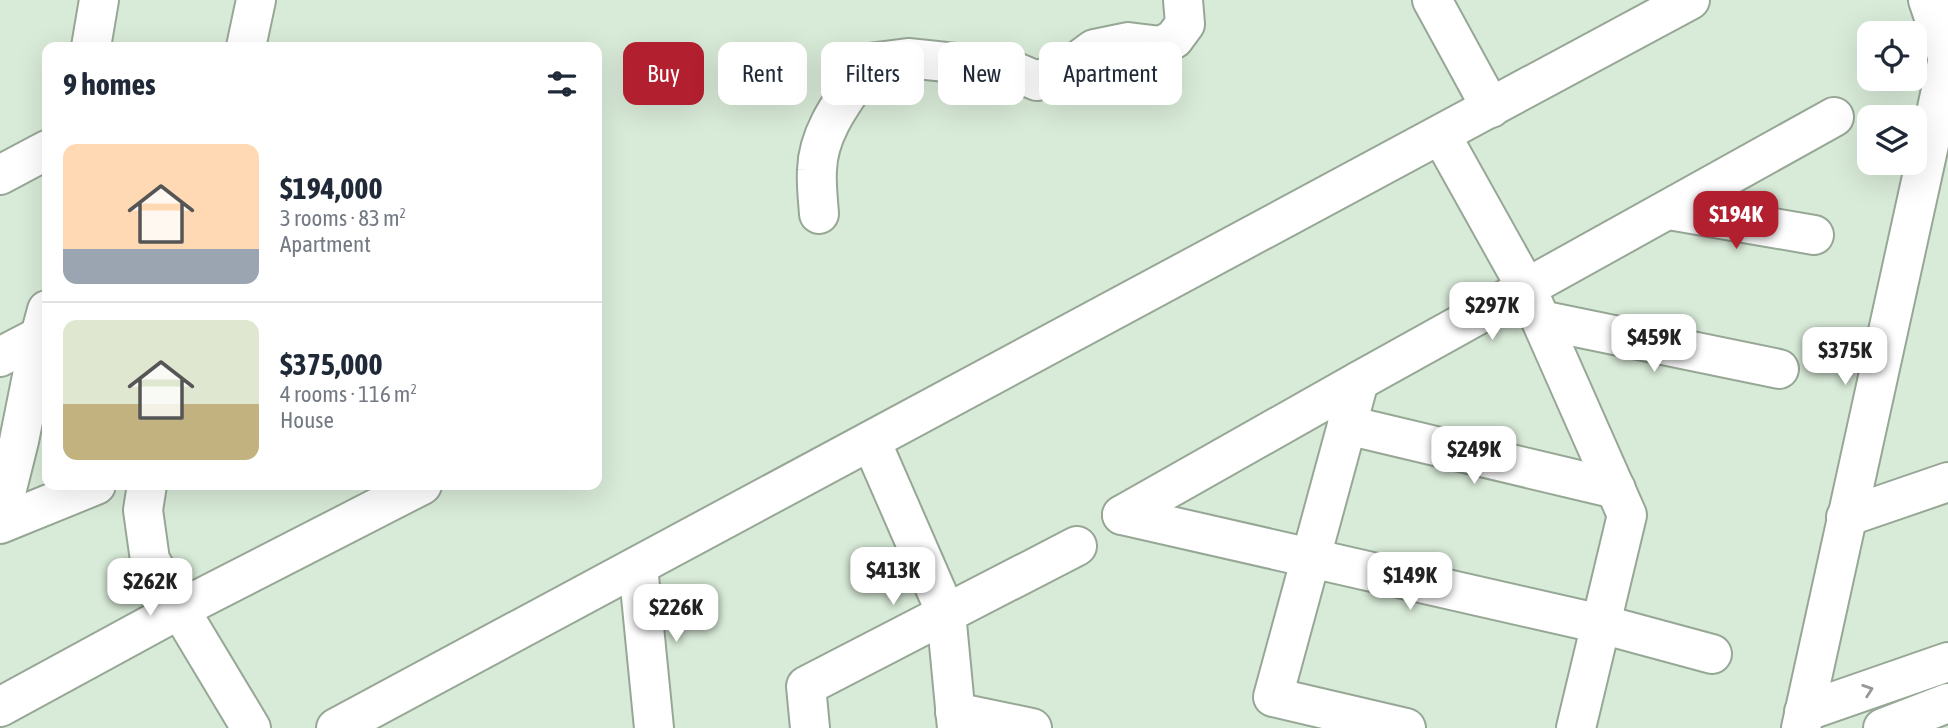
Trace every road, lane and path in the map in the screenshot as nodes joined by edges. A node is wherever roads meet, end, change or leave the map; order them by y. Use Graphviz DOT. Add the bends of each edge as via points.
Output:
graph roads {
  1 [pos="99,0"];
  2 [pos="256,0"];
  3 [pos="1183,0"];
  4 [pos="1432,0"];
  5 [pos="1690,0"];
  6 [pos="1928,0"];
  7 [pos="92,42"];
  8 [pos="247,42"];
  9 [pos="1948,58"];
  10 [pos="1491,108"];
  11 [pos="1834,117"];
  12 [pos="1441,135"];
  13 [pos="42,153"];
  14 [pos="0,175"];
  15 [pos="1669,210"];
  16 [pos="819,214"];
  17 [pos="1814,235"];
  18 [pos="1534,304"];
  19 [pos="42,324"];
  20 [pos="42,332"];
  21 [pos="0,356"];
  22 [pos="1779,369"];
  23 [pos="1359,381"];
  24 [pos="1347,425"];
  25 [pos="871,441"];
  26 [pos="1948,482"];
  27 [pos="1616,489"];
  28 [pos="84,490"];
  29 [pos="146,490"];
  30 [pos="412,490"];
  31 [pos="0,517"];
  32 [pos="1846,517"];
  33 [pos="0,524"];
  34 [pos="1077,546"];
  35 [pos="1310,558"];
  36 [pos="638,566"];
  37 [pos="180,609"];
  38 [pos="946,614"];
  39 [pos="1601,624"];
  40 [pos="1712,654"];
  41 [pos="1948,662"];
  42 [pos="1948,703"];
  43 [pos="0,707"];
  44 [pos="956,720"];
  45 [pos="1802,720"];
  46 [pos="251,728"];
  47 [pos="336,728"];
  48 [pos="654,728"];
  49 [pos="810,728"];
  50 [pos="1032,728"];
  51 [pos="1406,728"];
  52 [pos="1576,728"];
  53 [pos="1883,728"];
  1 -- 7 [label="street"];
  2 -- 8 [label="street"];
  3 -- 16 [label="street" via="1185,24 1174,39 1161,46 1128,42 1094,49 1067,69 1037,80 998,64 908,58 869,63 830,122 823,143 817,167"];
  4 -- 10 [label="street"];
  5 -- 10 [label="street"];
  6 -- 9 [label="street"];
  9 -- 32 [label="street"];
  10 -- 12 [label="street"];
  11 -- 15 [label="street"];
  12 -- 18 [label="street"];
  12 -- 25 [label="street"];
  13 -- 14 [label="street"];
  15 -- 17 [label="street"];
  15 -- 18 [label="street"];
  18 -- 22 [label="street"];
  18 -- 23 [label="street"];
  18 -- 27 [label="street"];
  19 -- 21 [label="street"];
  20 -- 31 [label="street"];
  23 -- 24 [label="street"];
  23 -- 35 [label="street" via="1122,515"];
  24 -- 27 [label="street"];
  24 -- 35 [label="street"];
  25 -- 36 [label="street"];
  25 -- 38 [label="street"];
  26 -- 32 [label="street"];
  27 -- 39 [label="street" via="1627,515"];
  28 -- 33 [label="street"];
  29 -- 37 [label="street" via="143,510 150,560"];
  30 -- 37 [label="street"];
  32 -- 45 [label="street"];
  34 -- 38 [label="street"];
  35 -- 39 [label="street"];
  35 -- 51 [label="street" via="1273,697"];
  36 -- 47 [label="street"];
  36 -- 48 [label="street"];
  37 -- 43 [label="street"];
  37 -- 46 [label="street"];
  38 -- 44 [label="street"];
  38 -- 49 [label="street" via="806,686"];
  39 -- 40 [label="street"];
  39 -- 52 [label="street"];
  45 -- 41 [label="street, one-way"];
  42 -- 53 [label="street"];
  44 -- 50 [label="street"];
}
